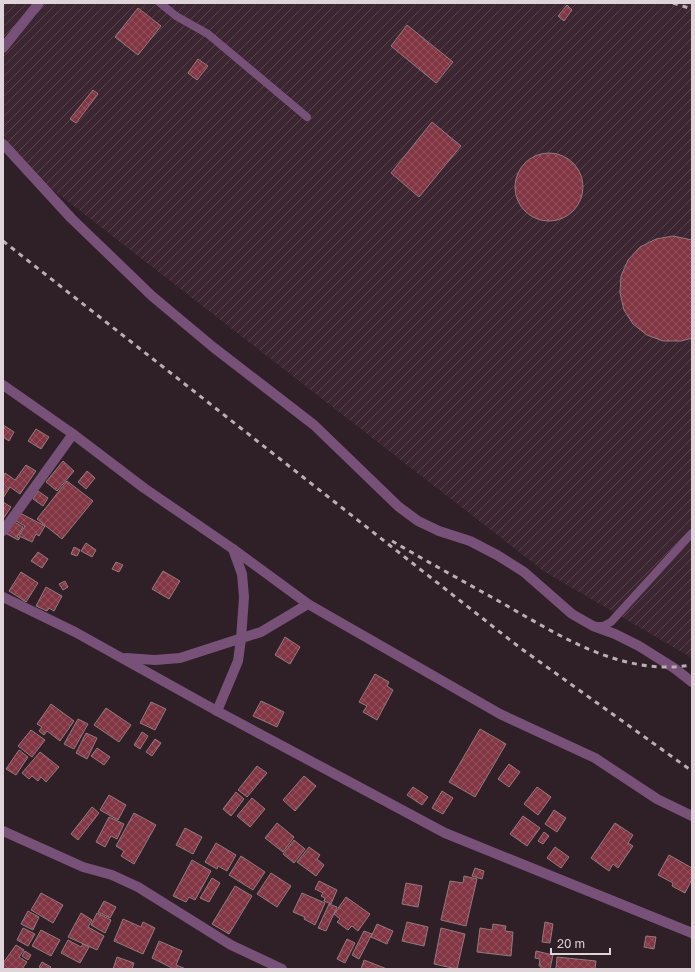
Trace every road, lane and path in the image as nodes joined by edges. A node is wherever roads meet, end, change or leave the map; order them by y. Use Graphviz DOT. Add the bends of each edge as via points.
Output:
graph roads {
  1 [pos="39,3"];
  2 [pos="160,3"];
  3 [pos="3,48"];
  4 [pos="307,117"];
  5 [pos="3,144"];
  6 [pos="3,385"];
  7 [pos="72,434"];
  8 [pos="3,531"];
  9 [pos="692,533"];
  10 [pos="233,549"];
  11 [pos="3,597"];
  12 [pos="308,604"];
  13 [pos="593,626"];
  14 [pos="241,639"];
  15 [pos="124,658"];
  16 [pos="692,682"];
  17 [pos="217,711"];
  18 [pos="692,816"];
  19 [pos="3,831"];
  20 [pos="692,933"];
  21 [pos="282,969"];
  1 -- 3 [label="street"];
  2 -- 4 [label="lane" via="176,16 208,34"];
  5 -- 13 [label="street" via="71,218 152,296 314,425 399,506 418,521 470,541 497,555 524,572 572,614"];
  6 -- 7 [label="street"];
  7 -- 8 [label="street"];
  7 -- 10 [label="street" via="144,488"];
  9 -- 13 [label="lane" via="611,622 603,626"];
  10 -- 12 [label="street"];
  10 -- 14 [label="street" via="242,574 244,597"];
  11 -- 15 [label="street"];
  12 -- 14 [label="street" via="261,632"];
  12 -- 18 [label="street" via="500,714 595,758 658,799"];
  13 -- 16 [label="street" via="639,646"];
  14 -- 15 [label="street" via="180,658"];
  14 -- 17 [label="street" via="238,661"];
  15 -- 17 [label="street"];
  17 -- 20 [label="street" via="445,832"];
  19 -- 21 [label="street" via="83,867 112,875 138,887 231,945"];
}
